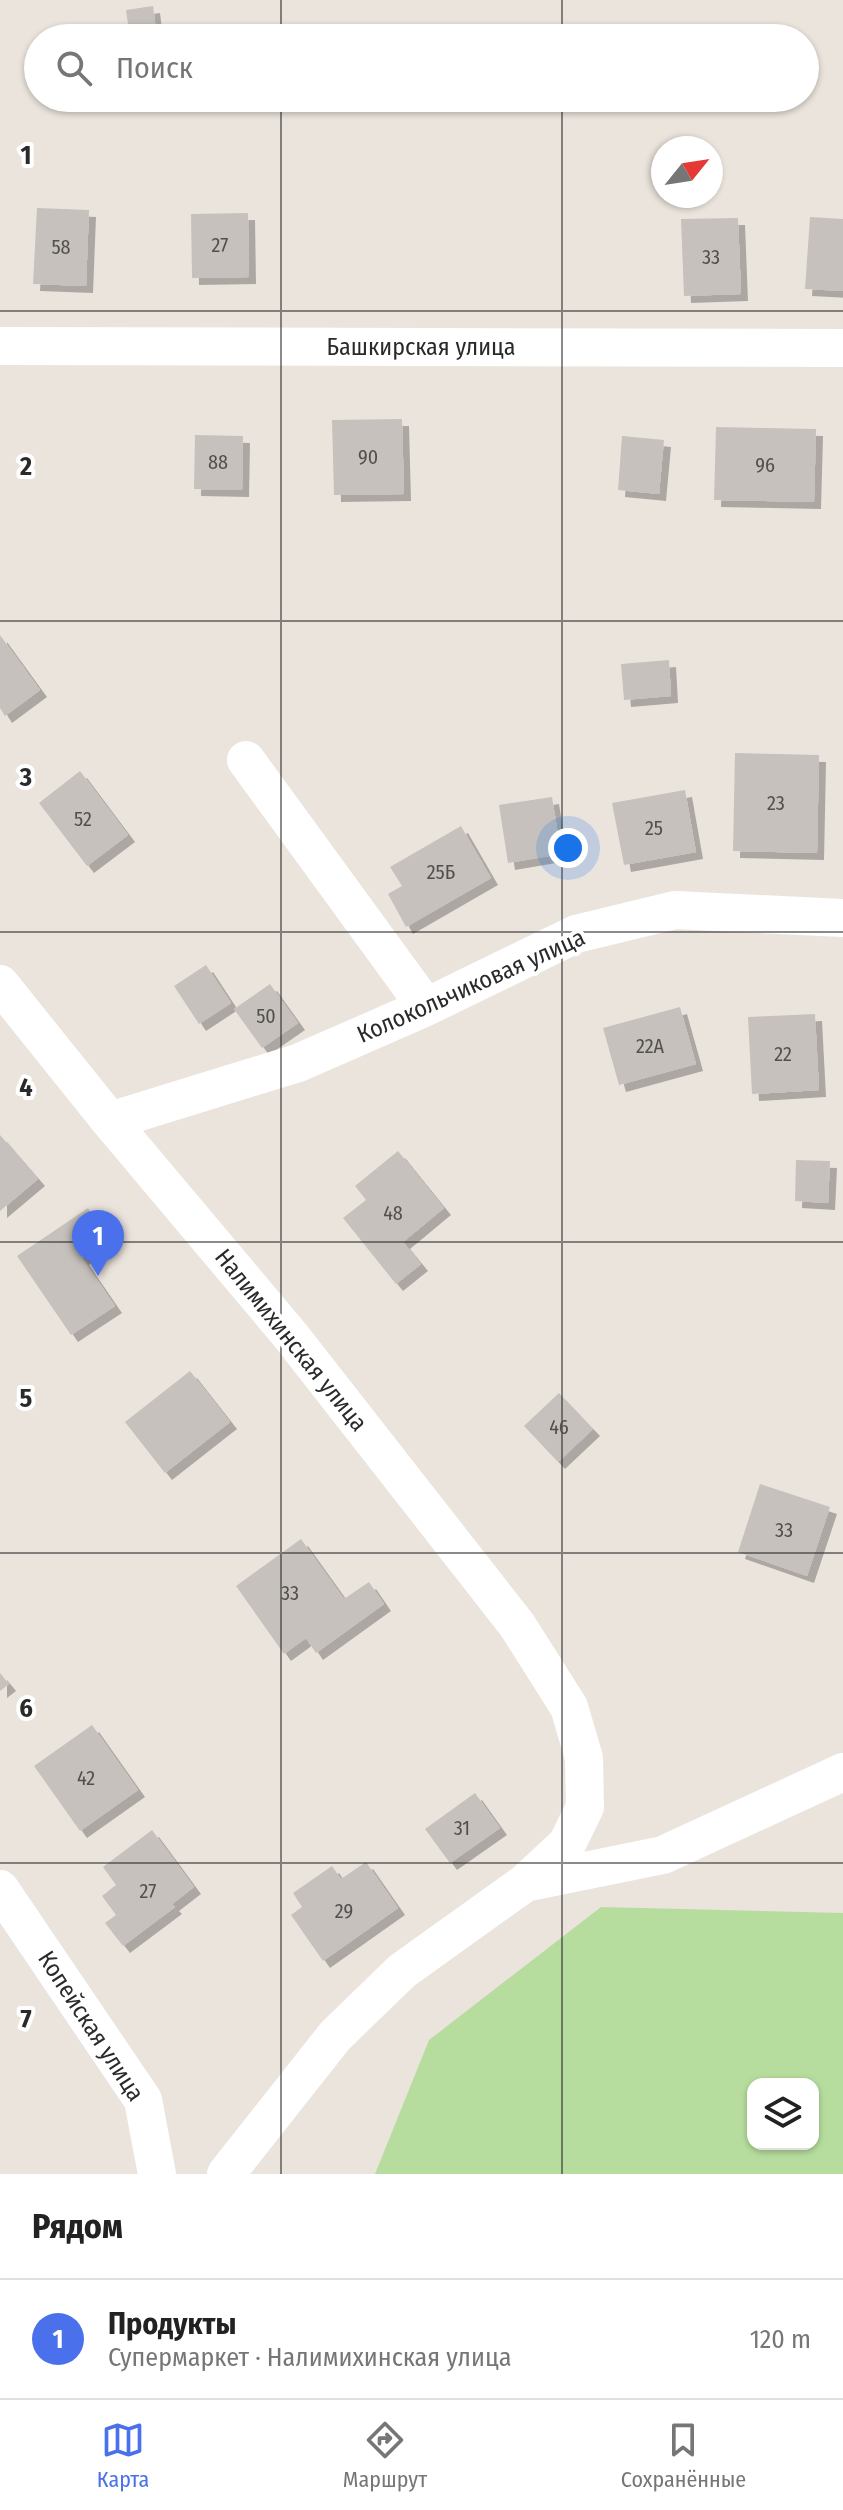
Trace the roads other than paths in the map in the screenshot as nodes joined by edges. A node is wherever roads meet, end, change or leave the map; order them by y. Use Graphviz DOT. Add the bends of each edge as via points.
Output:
graph roads {
  1 [pos="0,346"];
  2 [pos="843,348"];
  3 [pos="246,760"];
  4 [pos="843,918"];
  5 [pos="0,984"];
  6 [pos="426,1007"];
  7 [pos="110,1121"];
  8 [pos="843,1772"];
  9 [pos="525,1883"];
  10 [pos="0,1889"];
  11 [pos="156,2174"];
  12 [pos="226,2174"];
  1 -- 2 [label="street, Башкирская улица"];
  3 -- 6 [label="street"];
  4 -- 6 [label="street, Колокольчиковая улица" via="675,910 576,934"];
  5 -- 7 [label="street, Налимихинская улица"];
  6 -- 7 [label="street, Колокольчиковая улица" via="298,1063"];
  7 -- 9 [label="street, Налимихинская улица" via="290,1335 517,1625 569,1707 584,1758 585,1807 567,1844"];
  8 -- 9 [label="street" via="663,1855"];
  9 -- 12 [label="street, Налимихинская улица" via="402,1971 346,2025"];
  10 -- 11 [label="street, Копейская улица" via="143,2100"];
}
